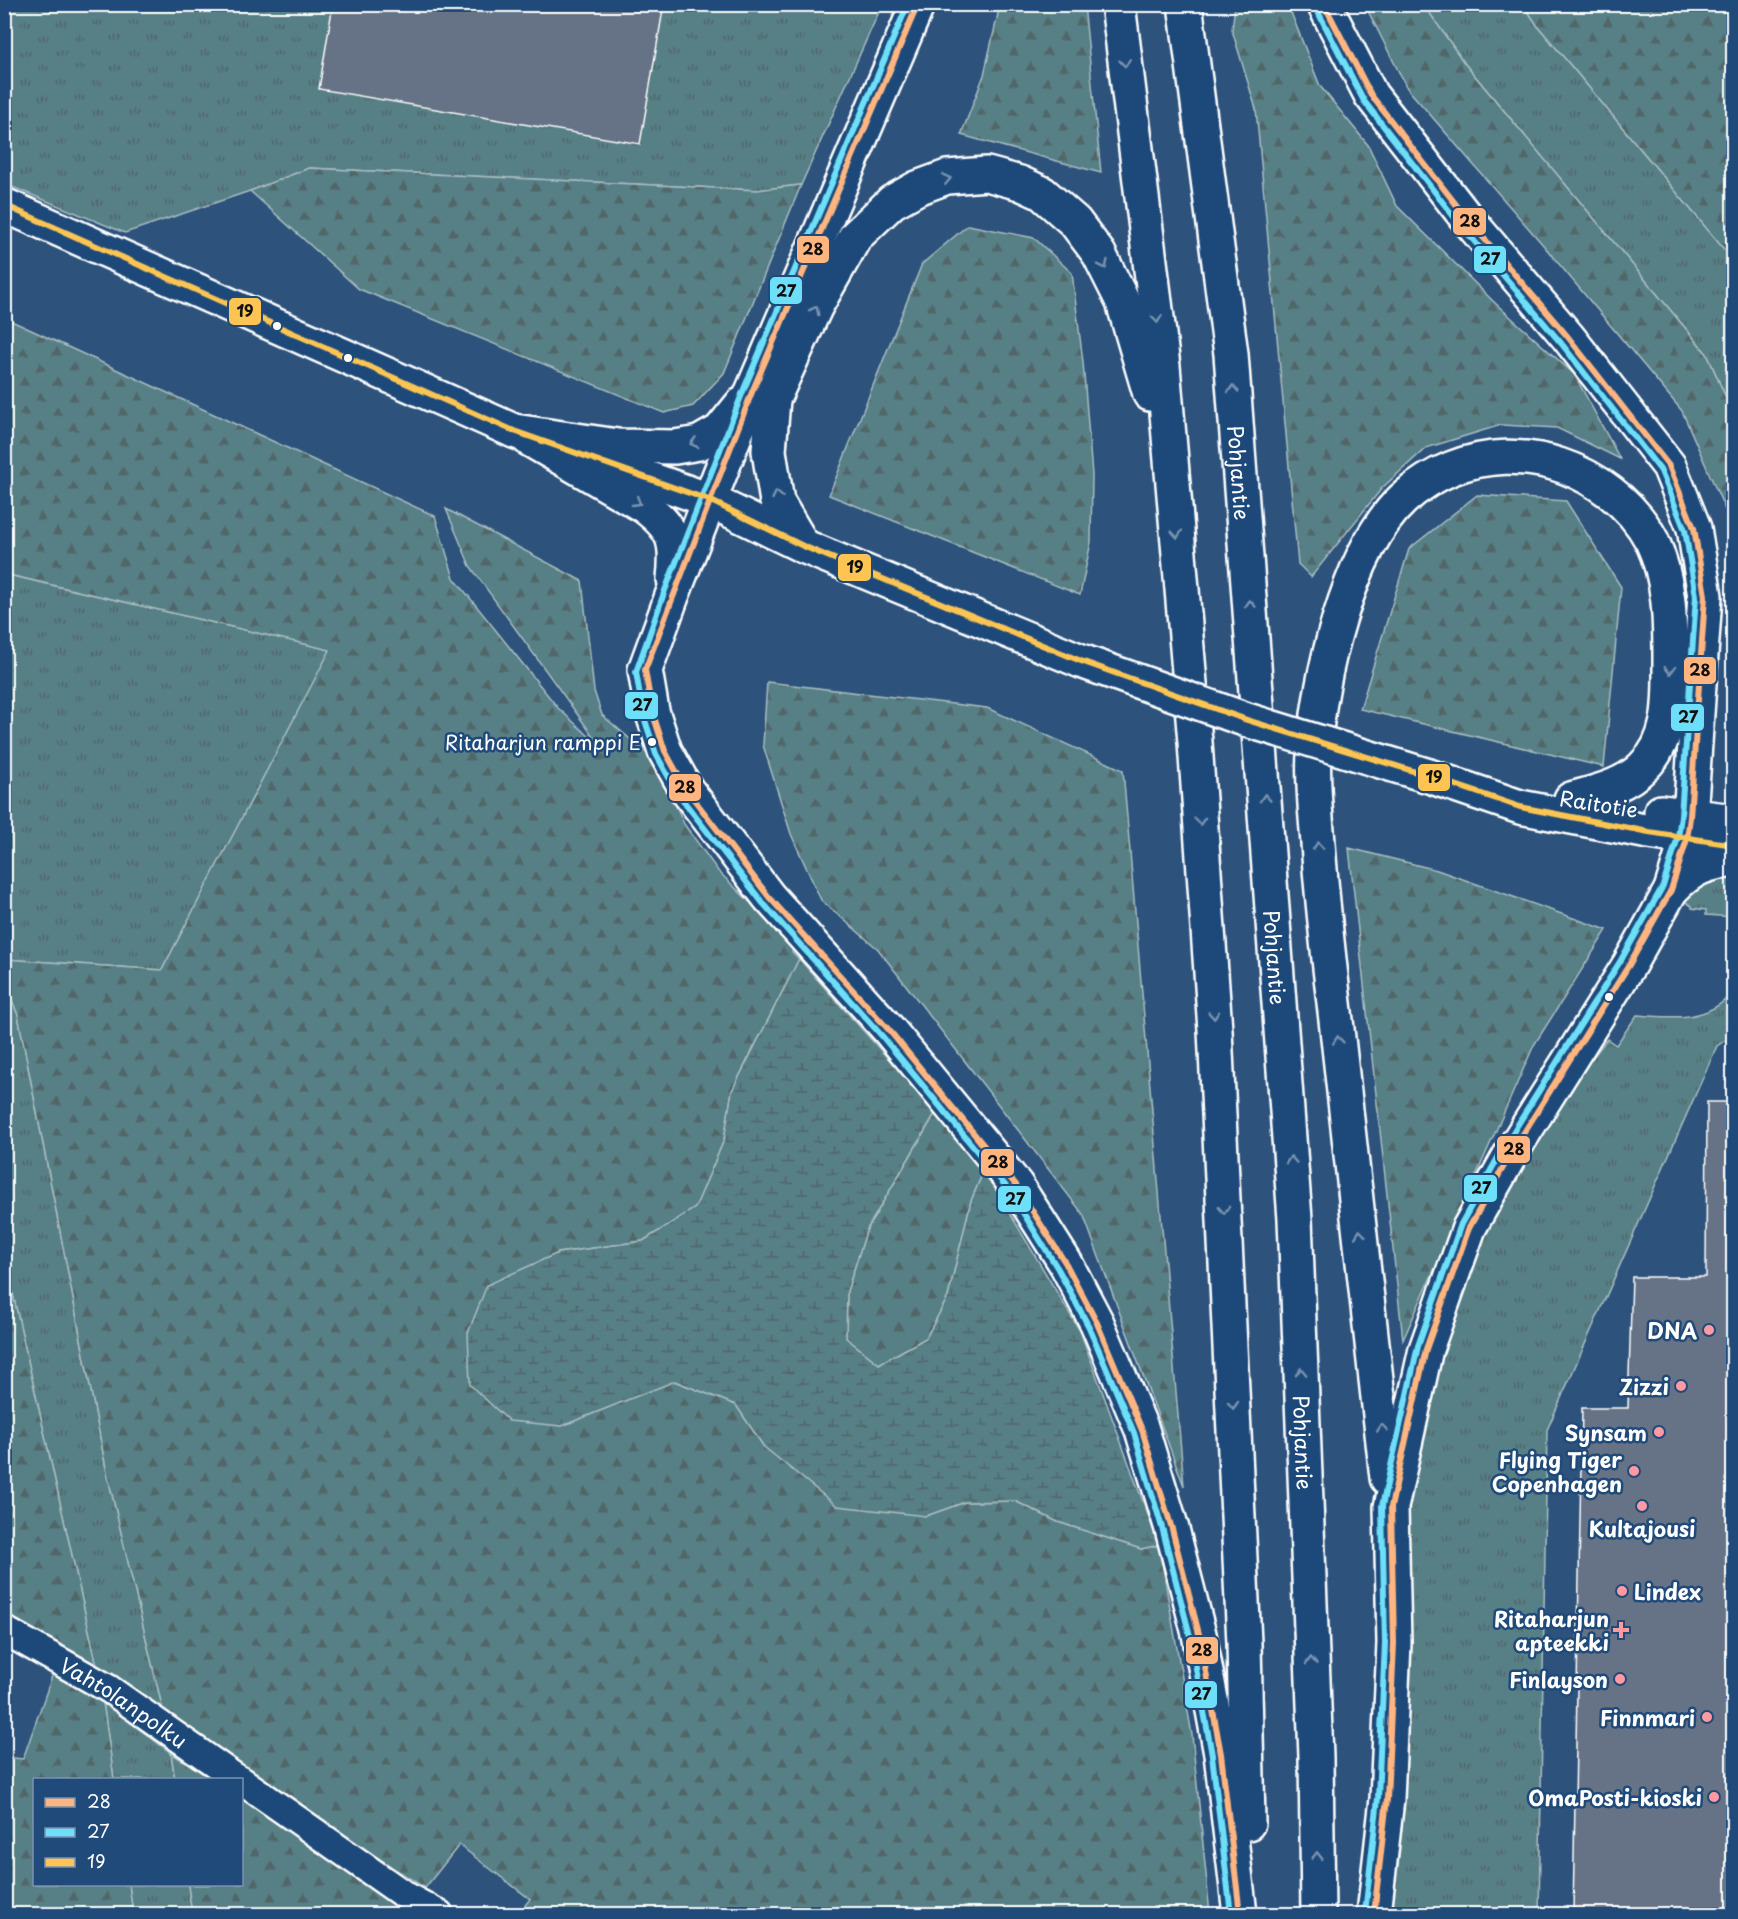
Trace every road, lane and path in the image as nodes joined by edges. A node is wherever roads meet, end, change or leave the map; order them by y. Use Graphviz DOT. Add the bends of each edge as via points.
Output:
graph roads {
  1 [pos="918,4"];
  2 [pos="1118,4"];
  3 [pos="1185,4"];
  4 [pos="1324,4"];
  5 [pos="4,206"];
  6 [pos="752,392"];
  7 [pos="514,431"];
  8 [pos="1173,488"];
  9 [pos="709,500"];
  10 [pos="803,546"];
  11 [pos="672,596"];
  12 [pos="1429,776"];
  13 [pos="1571,799"];
  14 [pos="1734,821"];
  15 [pos="1688,828"];
  16 [pos="1734,845"];
  17 [pos="1734,860"];
  18 [pos="1671,890"];
  19 [pos="1390,1507"];
  20 [pos="4,1630"];
  21 [pos="237,1778"];
  22 [pos="243,1782"];
  23 [pos="439,1914"];
  24 [pos="1240,1914"];
  25 [pos="1250,1914"];
  26 [pos="1318,1914"];
  27 [pos="1374,1914"];
  1 -- 6 [label="main road"];
  2 -- 8 [label="main road, one-way" via="1163,366"];
  26 -- 3 [label="main road, Pohjantie, one-way" via="1316,1758 1295,1219 1231,354"];
  4 -- 15 [label="main road" via="1371,95 1669,466 1694,528 1705,596"];
  5 -- 7 [label="main road, Raitotie"];
  6 -- 7 [label="main road, one-way" via="720,431 699,443 675,447 618,446"];
  6 -- 9 [label="main road"];
  7 -- 9 [label="main road, Raitotie"];
  7 -- 11 [label="main road, one-way" via="655,515 675,542"];
  10 -- 8 [label="main road, one-way" via="777,502 769,451 773,399 815,308 855,237 892,202 947,177 987,174 1020,183 1042,193 1076,222 1099,254 1123,302"];
  8 -- 25 [label="main road, one-way" via="1215,1029 1244,1642"];
  9 -- 10 [label="main road, Raitotie"];
  9 -- 11 [label="main road"];
  10 -- 12 [label="main road, Raitotie, bridge" via="1081,661 1247,720"];
  11 -- 24 [label="main road" via="645,670 664,750 686,789 769,897 889,1030 1016,1185 1066,1264 1097,1323 1142,1430 1199,1634 1221,1754"];
  12 -- 13 [label="main road, Raitotie"];
  12 -- 15 [label="main road, Raitotie" via="1520,807"];
  13 -- 15 [label="main road, Raitotie"];
  19 -- 13 [label="main road, one-way" via="1321,883 1314,758 1321,698 1354,578 1386,517 1428,480 1453,467 1518,456 1565,466 1592,478 1637,519 1651,538 1660,562 1670,621 1669,708 1662,739 1655,754 1634,775 1619,784"];
  14 -- 15 [label="main road, Raitotie"];
  15 -- 16 [label="main road, Raitotie"];
  15 -- 18 [label="main road"];
  17 -- 18 [label="main road" via="1699,867"];
  18 -- 19 [label="main road" via="1469,1228 1426,1350"];
  19 -- 27 [label="main road" via="1393,1655 1387,1798"];
  20 -- 21 [label="street, Vahtolanpolku" via="110,1689"];
  22 -- 23 [label="street, Vahtolanpolku" via="406,1896"];
}
